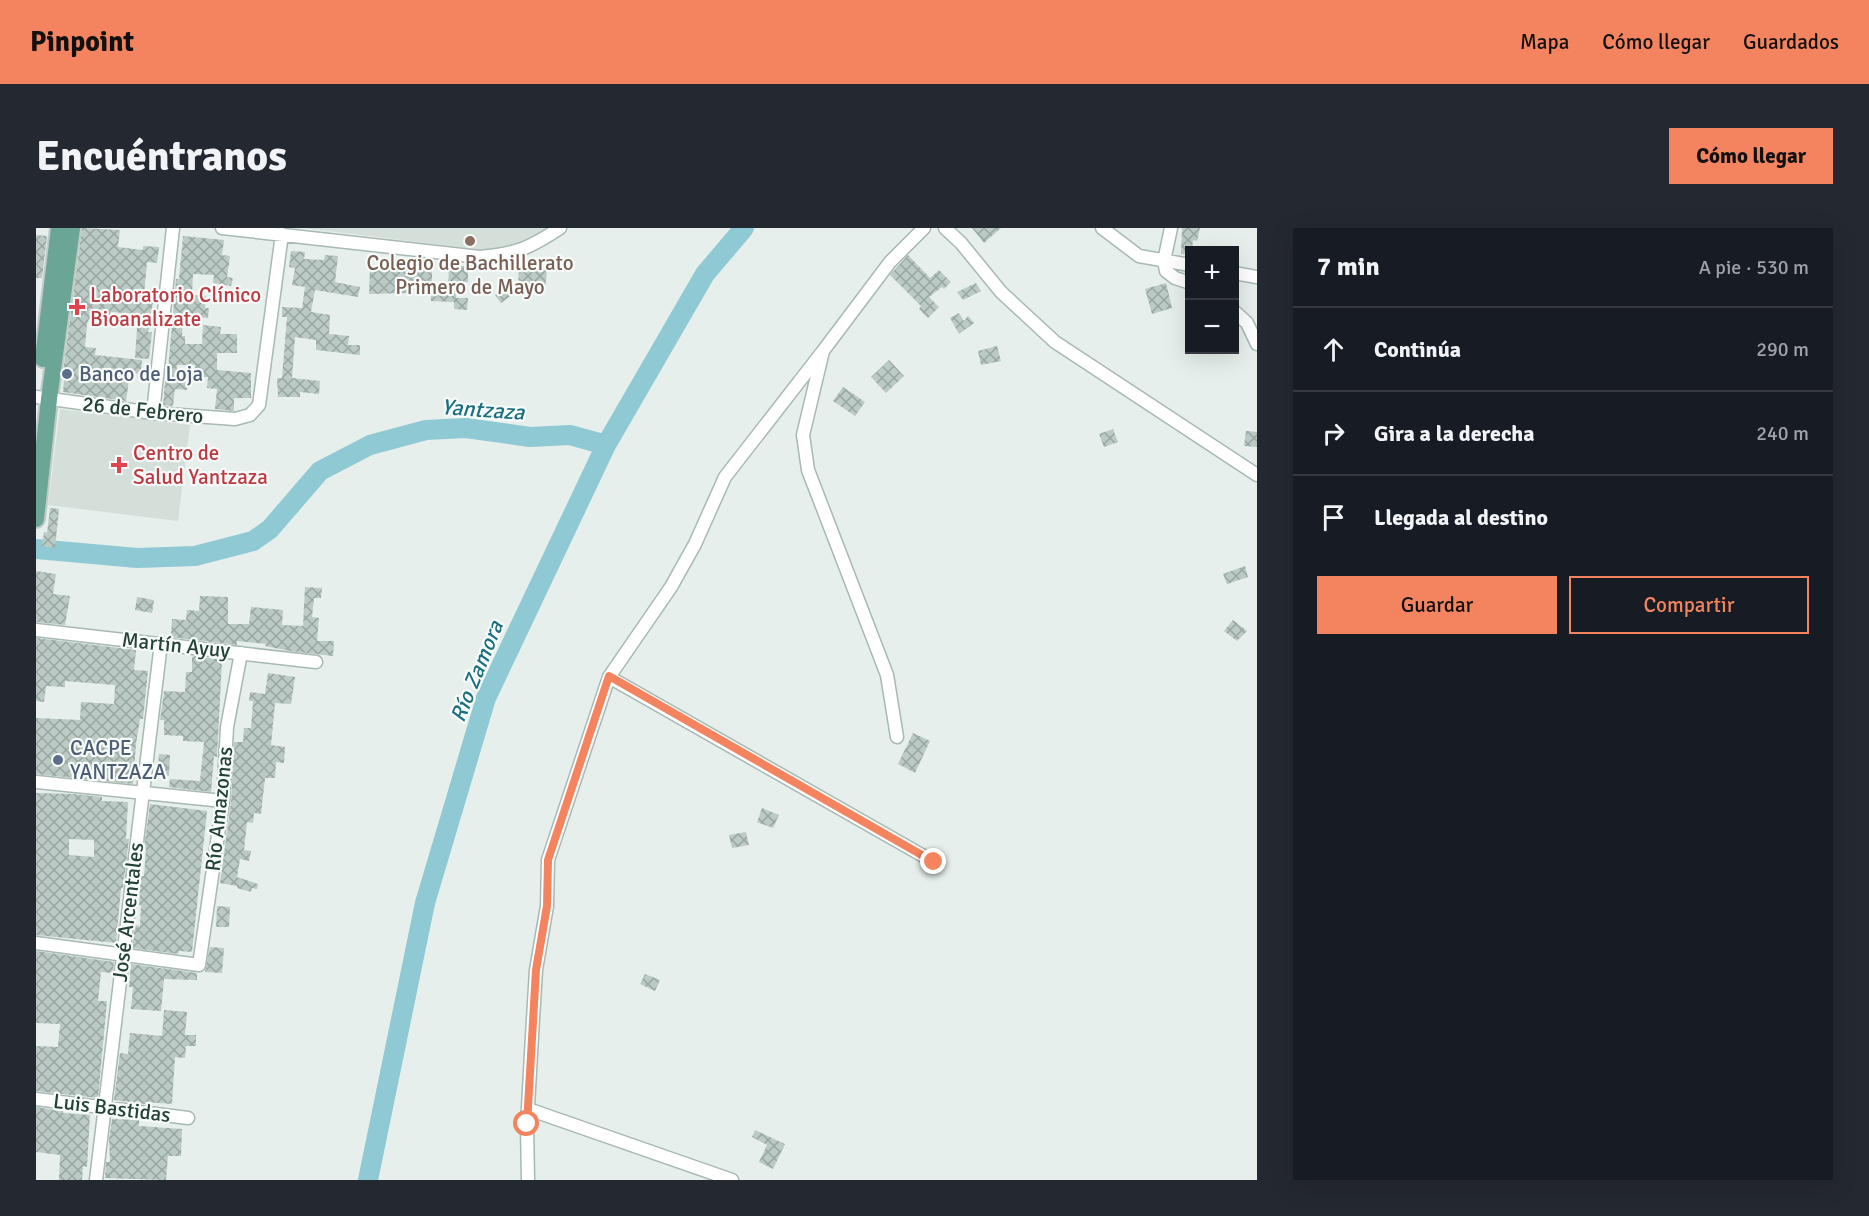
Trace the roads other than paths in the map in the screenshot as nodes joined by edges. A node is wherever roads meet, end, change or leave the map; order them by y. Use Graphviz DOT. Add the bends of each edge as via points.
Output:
graph roads {
  1 [pos="59,228"];
  2 [pos="72,228"];
  3 [pos="173,228"];
  4 [pos="222,228"];
  5 [pos="560,228"];
  6 [pos="924,228"];
  7 [pos="945,228"];
  8 [pos="1102,228"];
  9 [pos="1172,228"];
  10 [pos="282,234"];
  11 [pos="1164,261"];
  12 [pos="1185,264"];
  13 [pos="1239,274"];
  14 [pos="1257,277"];
  15 [pos="1185,281"];
  16 [pos="1239,316"];
  17 [pos="1257,344"];
  18 [pos="823,351"];
  19 [pos="41,398"];
  20 [pos="153,412"];
  21 [pos="36,422"];
  22 [pos="1257,475"];
  23 [pos="36,515"];
  24 [pos="36,630"];
  25 [pos="161,643"];
  26 [pos="241,653"];
  27 [pos="316,662"];
  28 [pos="609,676"];
  29 [pos="897,737"];
  30 [pos="36,782"];
  31 [pos="143,793"];
  32 [pos="223,801"];
  33 [pos="934,862"];
  34 [pos="36,943"];
  35 [pos="123,955"];
  36 [pos="36,1099"];
  37 [pos="105,1107"];
  38 [pos="528,1109"];
  39 [pos="188,1118"];
  40 [pos="96,1180"];
  41 [pos="528,1180"];
  42 [pos="732,1180"];
  1 -- 19 [label="main road"];
  2 -- 19 [label="main road"];
  3 -- 20 [label="street"];
  4 -- 10 [label="street"];
  5 -- 10 [label="street" via="534,246 480,257"];
  6 -- 18 [label="street" via="891,262"];
  7 -- 22 [label="street" via="1000,292 1054,342"];
  8 -- 11 [label="street" via="1139,256"];
  9 -- 11 [label="street"];
  10 -- 20 [label="street, 26 de Febrero" via="259,405 250,415 236,419"];
  11 -- 12 [label="street"];
  11 -- 15 [label="street" via="1166,271"];
  13 -- 14 [label="street"];
  16 -- 17 [label="street"];
  18 -- 28 [label="street" via="725,477 671,587"];
  18 -- 29 [label="street" via="803,435 808,470 887,675"];
  19 -- 20 [label="street, 26 de Febrero"];
  19 -- 21 [label="main road"];
  19 -- 23 [label="main road"];
  24 -- 25 [label="street, Martín Ayuy"];
  25 -- 26 [label="street, Martín Ayuy"];
  25 -- 31 [label="street, José Arcentales"];
  26 -- 27 [label="street, Martín Ayuy"];
  26 -- 32 [label="street, Río Amazonas" via="227,727"];
  28 -- 33 [label="street"];
  28 -- 38 [label="street" via="548,860 547,906 536,970"];
  30 -- 31 [label="street"];
  31 -- 32 [label="street"];
  31 -- 35 [label="street, José Arcentales"];
  32 -- 35 [label="street, Río Amazonas" via="199,965"];
  34 -- 35 [label="street"];
  35 -- 37 [label="street, José Arcentales"];
  36 -- 37 [label="street, Luis Bastidas"];
  37 -- 39 [label="street, Luis Bastidas"];
  37 -- 40 [label="street, José Arcentales"];
  38 -- 41 [label="street"];
  38 -- 42 [label="street"];
}
